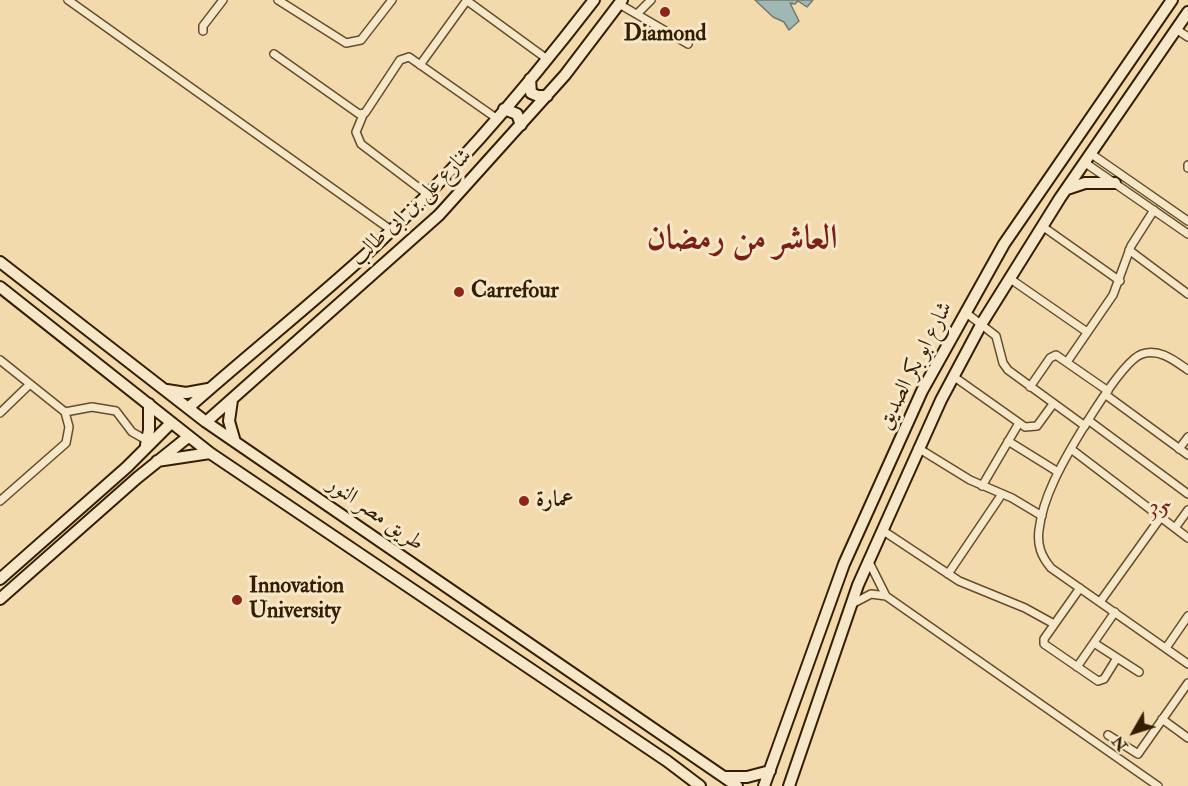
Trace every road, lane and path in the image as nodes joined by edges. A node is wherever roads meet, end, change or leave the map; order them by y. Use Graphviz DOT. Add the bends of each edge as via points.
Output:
graph roads {
  1 [pos="68,0"];
  2 [pos="223,0"];
  3 [pos="278,0"];
  4 [pos="392,0"];
  5 [pos="466,0"];
  6 [pos="594,0"];
  7 [pos="651,0"];
  8 [pos="1172,0"];
  9 [pos="621,2"];
  10 [pos="1188,12"];
  11 [pos="638,13"];
  12 [pos="1176,29"];
  13 [pos="203,31"];
  14 [pos="1188,37"];
  15 [pos="688,44"];
  16 [pos="274,54"];
  17 [pos="547,59"];
  18 [pos="420,64"];
  19 [pos="530,79"];
  20 [pos="547,96"];
  21 [pos="504,109"];
  22 [pos="363,115"];
  23 [pos="495,118"];
  24 [pos="521,125"];
  25 [pos="1087,158"];
  26 [pos="1103,162"];
  27 [pos="1098,171"];
  28 [pos="1115,183"];
  29 [pos="1066,189"];
  30 [pos="427,194"];
  31 [pos="1154,210"];
  32 [pos="1188,221"];
  33 [pos="1042,226"];
  34 [pos="391,230"];
  35 [pos="1188,234"];
  36 [pos="1129,250"];
  37 [pos="0,262"];
  38 [pos="1009,278"];
  39 [pos="1120,281"];
  40 [pos="0,287"];
  41 [pos="1188,294"];
  42 [pos="965,312"];
  43 [pos="982,323"];
  44 [pos="79,324"];
  45 [pos="1087,332"];
  46 [pos="99,339"];
  47 [pos="64,340"];
  48 [pos="82,354"];
  49 [pos="0,360"];
  50 [pos="243,362"];
  51 [pos="1067,362"];
  52 [pos="1188,370"];
  53 [pos="258,376"];
  54 [pos="953,376"];
  55 [pos="29,385"];
  56 [pos="161,387"];
  57 [pos="1030,387"];
  58 [pos="211,388"];
  59 [pos="1107,393"];
  60 [pos="232,399"];
  61 [pos="149,404"];
  62 [pos="1053,404"];
  63 [pos="188,408"];
  64 [pos="65,412"];
  65 [pos="0,413"];
  66 [pos="206,422"];
  67 [pos="171,423"];
  68 [pos="1019,423"];
  69 [pos="1087,423"];
  70 [pos="188,437"];
  71 [pos="1188,437"];
  72 [pos="1008,441"];
  73 [pos="235,442"];
  74 [pos="146,445"];
  75 [pos="918,447"];
  76 [pos="1071,449"];
  77 [pos="1179,449"];
  78 [pos="210,453"];
  79 [pos="1188,455"];
  80 [pos="254,456"];
  81 [pos="156,461"];
  82 [pos="126,467"];
  83 [pos="240,472"];
  84 [pos="278,472"];
  85 [pos="1058,472"];
  86 [pos="137,478"];
  87 [pos="982,486"];
  88 [pos="266,489"];
  89 [pos="1002,494"];
  90 [pos="1188,494"];
  91 [pos="0,501"];
  92 [pos="1188,510"];
  93 [pos="1042,516"];
  94 [pos="1161,517"];
  95 [pos="1175,528"];
  96 [pos="882,530"];
  97 [pos="1188,538"];
  98 [pos="868,560"];
  99 [pos="948,574"];
  100 [pos="0,579"];
  101 [pos="1080,588"];
  102 [pos="886,596"];
  103 [pos="0,599"];
  104 [pos="1100,602"];
  105 [pos="850,605"];
  106 [pos="1115,612"];
  107 [pos="1188,616"];
  108 [pos="1054,624"];
  109 [pos="1094,643"];
  110 [pos="1166,648"];
  111 [pos="1117,658"];
  112 [pos="1188,664"];
  113 [pos="1077,667"];
  114 [pos="1139,672"];
  115 [pos="1188,683"];
  116 [pos="1162,719"];
  117 [pos="789,720"];
  118 [pos="808,726"];
  119 [pos="1108,735"];
  120 [pos="1188,738"];
  121 [pos="770,771"];
  122 [pos="792,774"];
  123 [pos="723,776"];
  124 [pos="700,786"];
  125 [pos="737,786"];
  126 [pos="764,786"];
  127 [pos="789,786"];
  128 [pos="796,786"];
  129 [pos="1158,786"];
  1 -- 34 [label="street"];
  2 -- 13 [label="street"];
  3 -- 4 [label="street" via="346,43 361,40"];
  5 -- 17 [label="street"];
  5 -- 18 [label="street"];
  6 -- 17 [label="street, شارع على بن ابى طالب"];
  7 -- 11 [label="street"];
  8 -- 42 [label="street, شارع ابو بكر الصديق" via="1019,222"];
  9 -- 11 [label="street"];
  9 -- 20 [label="street, شارع على بن ابى طالب"];
  10 -- 12 [label="street, شارع ابو بكر الصديق"];
  11 -- 15 [label="street"];
  12 -- 14 [label="street"];
  12 -- 25 [label="street, شارع ابو بكر الصديق"];
  16 -- 22 [label="street"];
  17 -- 19 [label="street, شارع على بن ابى طالب"];
  18 -- 22 [label="street" via="404,57"];
  18 -- 23 [label="street"];
  19 -- 20 [label="street" via="531,93"];
  19 -- 21 [label="street, شارع على بن ابى طالب"];
  20 -- 24 [label="street, شارع على بن ابى طالب"];
  21 -- 23 [label="street, شارع على بن ابى طالب"];
  21 -- 24 [label="street" via="517,114"];
  22 -- 30 [label="street" via="356,132 362,144"];
  23 -- 30 [label="street, شارع على بن ابى طالب"];
  24 -- 53 [label="street, شارع على بن ابى طالب" via="439,215"];
  25 -- 26 [label="street"];
  25 -- 27 [label="street"];
  25 -- 29 [label="street, شارع ابو بكر الصديق"];
  26 -- 27 [label="street"];
  26 -- 32 [label="street"];
  27 -- 28 [label="street"];
  28 -- 29 [label="street" via="1095,182"];
  28 -- 31 [label="street"];
  29 -- 33 [label="street, شارع ابو بكر الصديق"];
  30 -- 34 [label="street, شارع على بن ابى طالب"];
  31 -- 35 [label="street"];
  31 -- 36 [label="street"];
  33 -- 38 [label="street, شارع ابو بكر الصديق"];
  33 -- 39 [label="street"];
  34 -- 50 [label="street, شارع على بن ابى طالب"];
  36 -- 39 [label="street"];
  36 -- 41 [label="street"];
  37 -- 44 [label="street, طريق مصر النور"];
  38 -- 43 [label="street, شارع ابو بكر الصديق"];
  38 -- 45 [label="street"];
  39 -- 45 [label="street"];
  40 -- 47 [label="street, طريق مصر النور"];
  42 -- 43 [label="street"];
  42 -- 117 [label="street, شارع ابو بكر الصديق" via="922,391 844,564"];
  43 -- 54 [label="street, شارع ابو بكر الصديق"];
  43 -- 57 [label="street" via="996,336 1008,370"];
  44 -- 46 [label="street, طريق مصر النور"];
  44 -- 47 [label="street" via="76,334"];
  45 -- 51 [label="street"];
  46 -- 48 [label="street" via="88,341"];
  46 -- 56 [label="street, طريق مصر النور"];
  47 -- 48 [label="street, طريق مصر النور"];
  48 -- 61 [label="street, طريق مصر النور"];
  49 -- 55 [label="street"];
  50 -- 53 [label="street" via="246,370"];
  50 -- 58 [label="street, شارع على بن ابى طالب"];
  51 -- 57 [label="street" via="1053,356"];
  51 -- 59 [label="street"];
  52 -- 59 [label="street" via="1162,354 1143,353 1131,361"];
  53 -- 60 [label="street, شارع على بن ابى طالب"];
  54 -- 68 [label="street"];
  54 -- 75 [label="street, شارع ابو بكر الصديق"];
  55 -- 64 [label="street"];
  55 -- 65 [label="street"];
  56 -- 58 [label="street" via="186,393"];
  56 -- 63 [label="street, طريق مصر النور"];
  57 -- 62 [label="street"];
  58 -- 63 [label="street, شارع على بن ابى طالب"];
  59 -- 69 [label="street"];
  59 -- 77 [label="street"];
  60 -- 66 [label="street, شارع على بن ابى طالب"];
  60 -- 73 [label="street" via="229,421"];
  61 -- 67 [label="street, طريق مصر النور"];
  61 -- 74 [label="street"];
  62 -- 68 [label="street" via="1037,426"];
  62 -- 69 [label="street"];
  63 -- 66 [label="street, طريق مصر النور"];
  64 -- 74 [label="street" via="92,407 116,411"];
  64 -- 91 [label="street" via="69,427 66,443"];
  66 -- 73 [label="street, طريق مصر النور"];
  67 -- 70 [label="street, طريق مصر النور"];
  67 -- 74 [label="street"];
  68 -- 72 [label="street"];
  69 -- 76 [label="street"];
  69 -- 90 [label="street"];
  70 -- 78 [label="street, طريق مصر النور"];
  70 -- 81 [label="street"];
  71 -- 77 [label="street"];
  72 -- 85 [label="street"];
  72 -- 87 [label="street"];
  73 -- 80 [label="street, طريق مصر النور"];
  74 -- 82 [label="street"];
  75 -- 87 [label="street"];
  75 -- 96 [label="street, شارع ابو بكر الصديق"];
  76 -- 85 [label="street"];
  76 -- 94 [label="street"];
  77 -- 79 [label="street"];
  78 -- 81 [label="street"];
  78 -- 83 [label="street, طريق مصر النور"];
  80 -- 83 [label="street" via="252,467"];
  80 -- 84 [label="street, طريق مصر النور"];
  81 -- 86 [label="street"];
  82 -- 86 [label="street"];
  82 -- 100 [label="street"];
  83 -- 88 [label="street, طريق مصر النور"];
  84 -- 88 [label="street" via="268,478"];
  84 -- 123 [label="street, طريق مصر النور"];
  85 -- 93 [label="street"];
  86 -- 103 [label="street"];
  87 -- 89 [label="street"];
  88 -- 124 [label="street, طريق مصر النور"];
  89 -- 93 [label="street"];
  89 -- 99 [label="street"];
  92 -- 95 [label="street"];
  93 -- 101 [label="street" via="1041,554 1051,567"];
  94 -- 95 [label="street"];
  94 -- 104 [label="street"];
  95 -- 97 [label="street"];
  96 -- 98 [label="street, شارع ابو بكر الصديق"];
  96 -- 99 [label="street"];
  98 -- 102 [label="street"];
  98 -- 105 [label="street, شارع ابو بكر الصديق"];
  99 -- 108 [label="street"];
  101 -- 104 [label="street"];
  101 -- 108 [label="street"];
  102 -- 105 [label="street" via="871,594"];
  102 -- 129 [label="street"];
  104 -- 106 [label="street"];
  105 -- 118 [label="street, شارع ابو بكر الصديق"];
  106 -- 109 [label="street"];
  106 -- 110 [label="street"];
  107 -- 110 [label="street"];
  108 -- 113 [label="street" via="1044,644"];
  109 -- 111 [label="street"];
  109 -- 113 [label="street"];
  110 -- 112 [label="street"];
  111 -- 113 [label="street" via="1100,681"];
  111 -- 114 [label="street"];
  115 -- 116 [label="street"];
  116 -- 119 [label="street" via="1138,754"];
  116 -- 120 [label="street"];
  117 -- 118 [label="street" via="797,726"];
  117 -- 121 [label="street, شارع ابو بكر الصديق"];
  118 -- 122 [label="street, شارع ابو بكر الصديق"];
  121 -- 123 [label="street" via="747,777"];
  121 -- 126 [label="street, شارع ابو بكر الصديق"];
  122 -- 127 [label="street, شارع ابو بكر الصديق"];
  122 -- 128 [label="street"];
  123 -- 125 [label="street, طريق مصر النور"];
}
